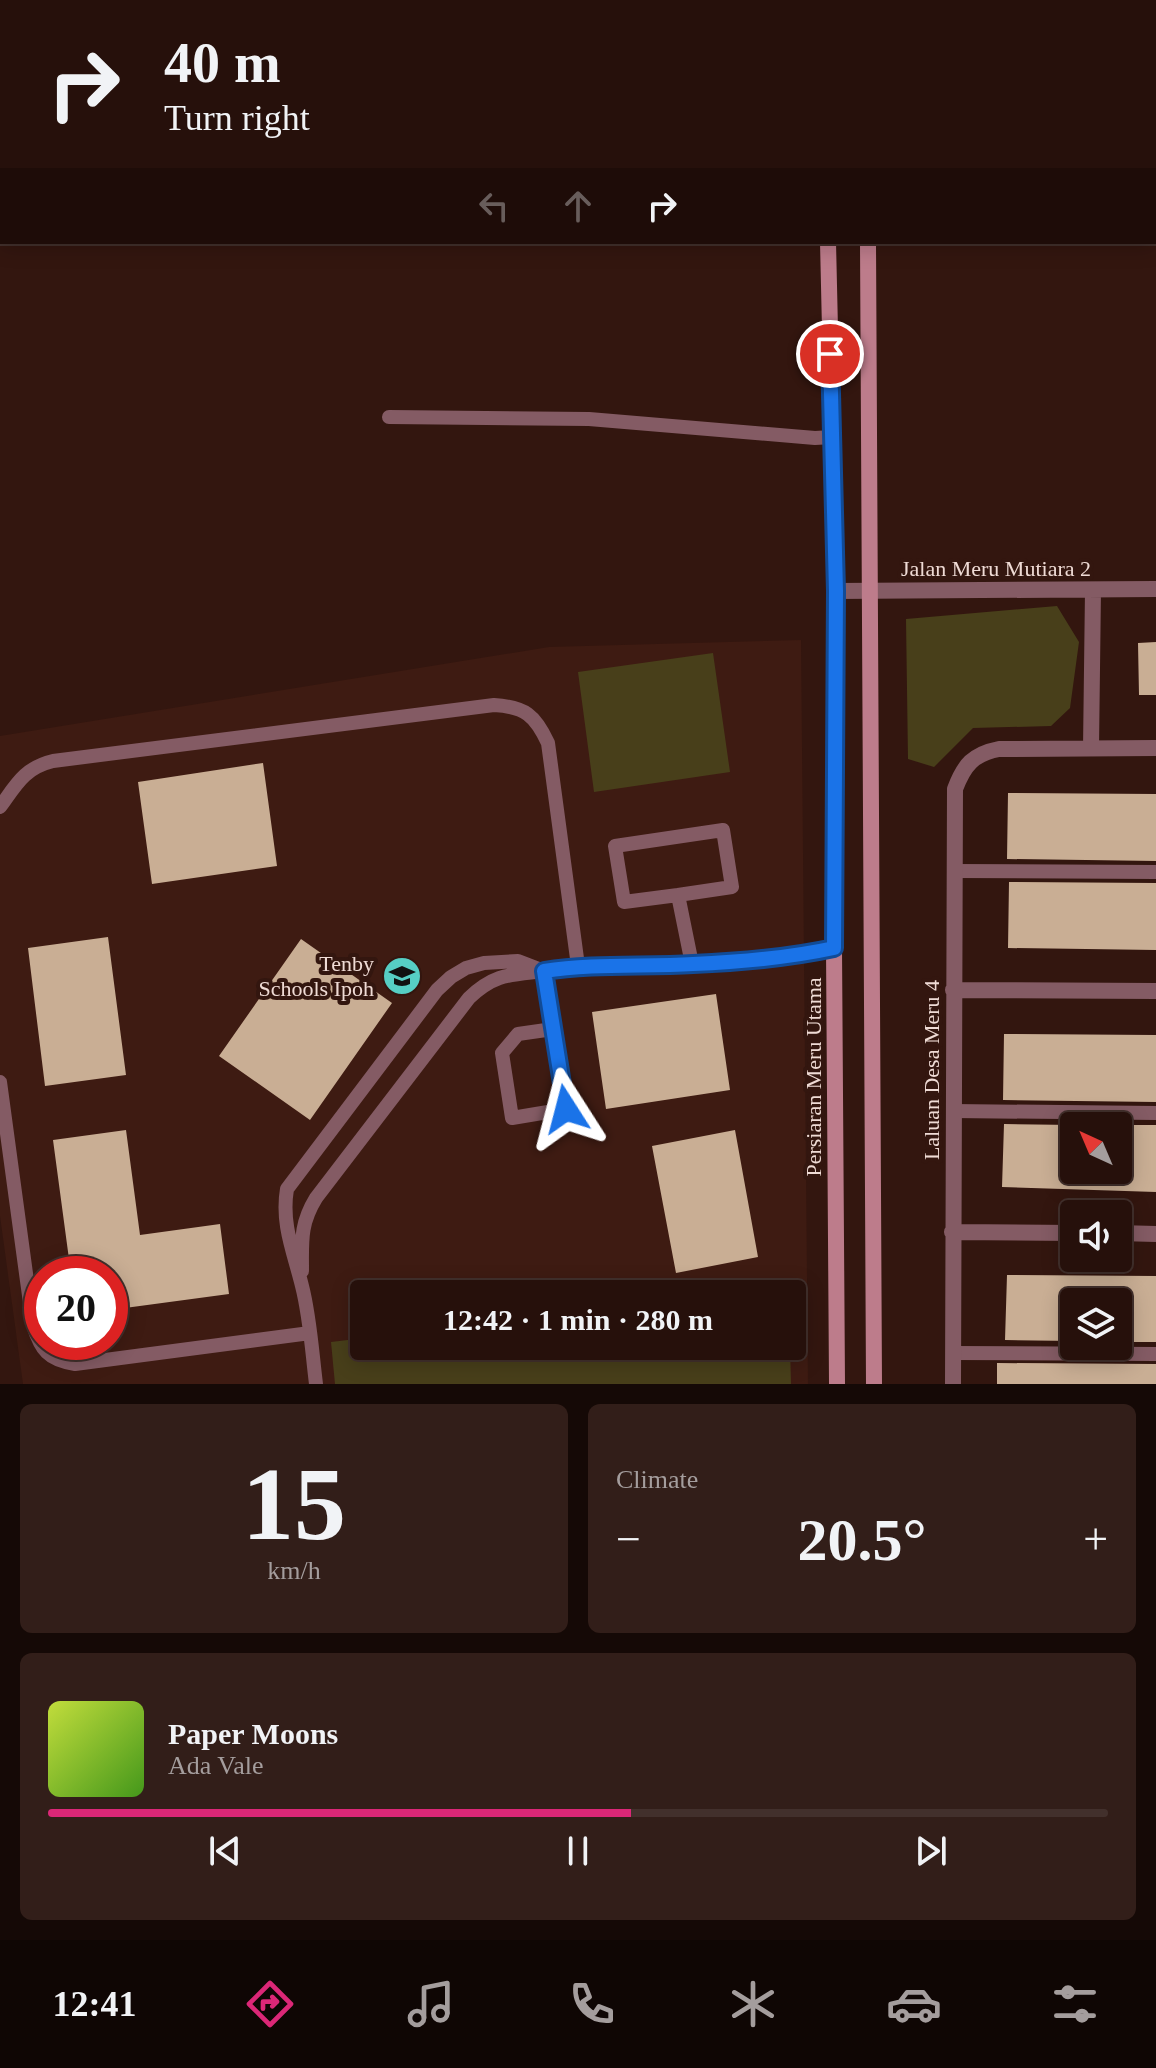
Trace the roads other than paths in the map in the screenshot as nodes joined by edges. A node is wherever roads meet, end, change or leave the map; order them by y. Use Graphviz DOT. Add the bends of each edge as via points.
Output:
graph roads {
  1 [pos="828,244"];
  2 [pos="868,244"];
  3 [pos="389,417"];
  4 [pos="832,437"];
  5 [pos="1156,589"];
  6 [pos="1093,590"];
  7 [pos="836,591"];
  8 [pos="869,591"];
  9 [pos="1091,748"];
  10 [pos="1156,748"];
  11 [pos="0,807"];
  12 [pos="954,871"];
  13 [pos="1156,872"];
  14 [pos="678,895"];
  15 [pos="834,948"];
  16 [pos="692,964"];
  17 [pos="578,966"];
  18 [pos="544,971"];
  19 [pos="953,990"];
  20 [pos="1156,991"];
  21 [pos="553,1029"];
  22 [pos="0,1082"];
  23 [pos="953,1111"];
  24 [pos="1156,1113"];
  25 [pos="952,1232"];
  26 [pos="1060,1233"];
  27 [pos="1132,1233"];
  28 [pos="1156,1234"];
  29 [pos="303,1287"];
  30 [pos="310,1333"];
  31 [pos="953,1353"];
  32 [pos="1156,1354"];
  33 [pos="316,1384"];
  34 [pos="837,1384"];
  35 [pos="874,1384"];
  36 [pos="953,1384"];
  1 -- 4 [label="main road, Persiaran Meru Utama"];
  2 -- 8 [label="main road"];
  3 -- 4 [label="lane" via="589,419"];
  4 -- 7 [label="main road, Persiaran Meru Utama"];
  5 -- 6 [label="street, Jalan Meru Mutiara 2"];
  6 -- 8 [label="street, Jalan Meru Mutiara 2"];
  6 -- 9 [label="street"];
  7 -- 8 [label="street, Jalan Meru Mutiara 2"];
  7 -- 15 [label="main road, Persiaran Meru Utama"];
  8 -- 35 [label="main road"];
  9 -- 10 [label="street"];
  9 -- 12 [label="street, Laluan Desa Meru 4" via="999,749 971,761 955,789"];
  11 -- 17 [label="lane" via="29,770 53,761 512,706 529,714 548,743"];
  12 -- 13 [label="lane"];
  12 -- 19 [label="street, Laluan Desa Meru 4"];
  14 -- 14 [label="lane" via="732,887 723,830 615,846 624,902"];
  14 -- 16 [label="lane"];
  15 -- 16 [label="lane"];
  15 -- 34 [label="main road, Persiaran Meru Utama"];
  16 -- 17 [label="lane"];
  17 -- 18 [label="lane"];
  18 -- 21 [label="lane"];
  18 -- 29 [label="lane" via="502,976 480,987 373,1123 307,1212 302,1226"];
  18 -- 29 [label="lane" via="518,961 484,963 466,968 437,990 287,1189 289,1245"];
  19 -- 20 [label="street"];
  19 -- 23 [label="street, Laluan Desa Meru 4"];
  21 -- 21 [label="lane" via="566,1109 512,1118 502,1053 518,1034"];
  22 -- 30 [label="lane" via="33,1325 46,1353 58,1362 75,1364"];
  23 -- 24 [label="lane"];
  23 -- 25 [label="street, Laluan Desa Meru 4"];
  25 -- 26 [label="street"];
  25 -- 31 [label="street, Laluan Desa Meru 4"];
  27 -- 28 [label="street"];
  29 -- 30 [label="lane"];
  30 -- 33 [label="lane"];
  31 -- 32 [label="lane"];
  31 -- 36 [label="street, Laluan Desa Meru 4"];
}
